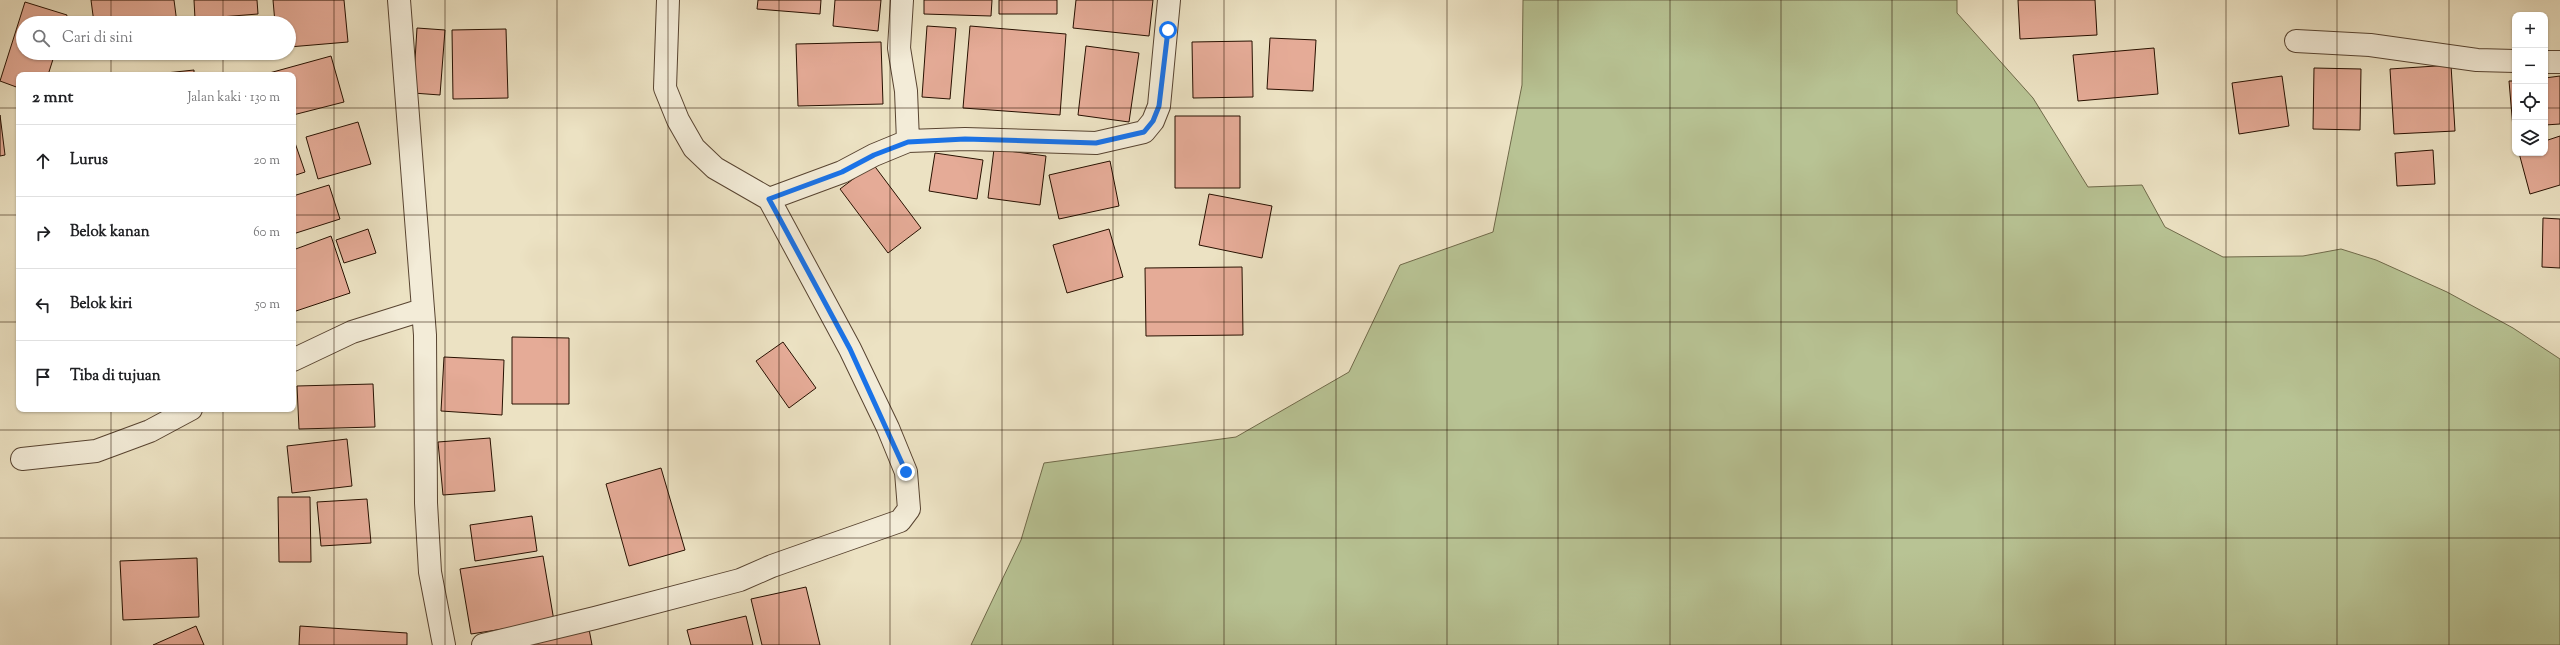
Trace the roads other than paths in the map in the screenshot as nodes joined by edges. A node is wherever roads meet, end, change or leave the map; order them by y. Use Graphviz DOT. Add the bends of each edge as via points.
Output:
graph roads {
  1 [pos="399,0"];
  2 [pos="668,0"];
  3 [pos="902,0"];
  4 [pos="1169,0"];
  5 [pos="2296,41"];
  6 [pos="2512,61"];
  7 [pos="2548,62"];
  8 [pos="2560,62"];
  9 [pos="908,142"];
  10 [pos="769,199"];
  11 [pos="422,310"];
  12 [pos="296,359"];
  13 [pos="185,412"];
  14 [pos="22,459"];
  15 [pos="444,645"];
  16 [pos="483,645"];
  1 -- 11 [label="street"];
  2 -- 10 [label="street" via="665,88 678,120 694,148 715,168"];
  3 -- 9 [label="street" via="899,48 906,91"];
  4 -- 9 [label="street" via="1159,106 1153,121 1144,132 1096,143 965,139"];
  5 -- 6 [label="street" via="2370,46 2477,60"];
  7 -- 8 [label="street"];
  9 -- 10 [label="street" via="874,155 842,172"];
  10 -- 16 [label="street" via="850,349 888,428 906,472 909,508 900,521 740,580"];
  11 -- 12 [label="street" via="352,332"];
  11 -- 15 [label="street" via="425,335 426,503 430,572"];
  13 -- 14 [label="street" via="150,431 96,451"];
}
